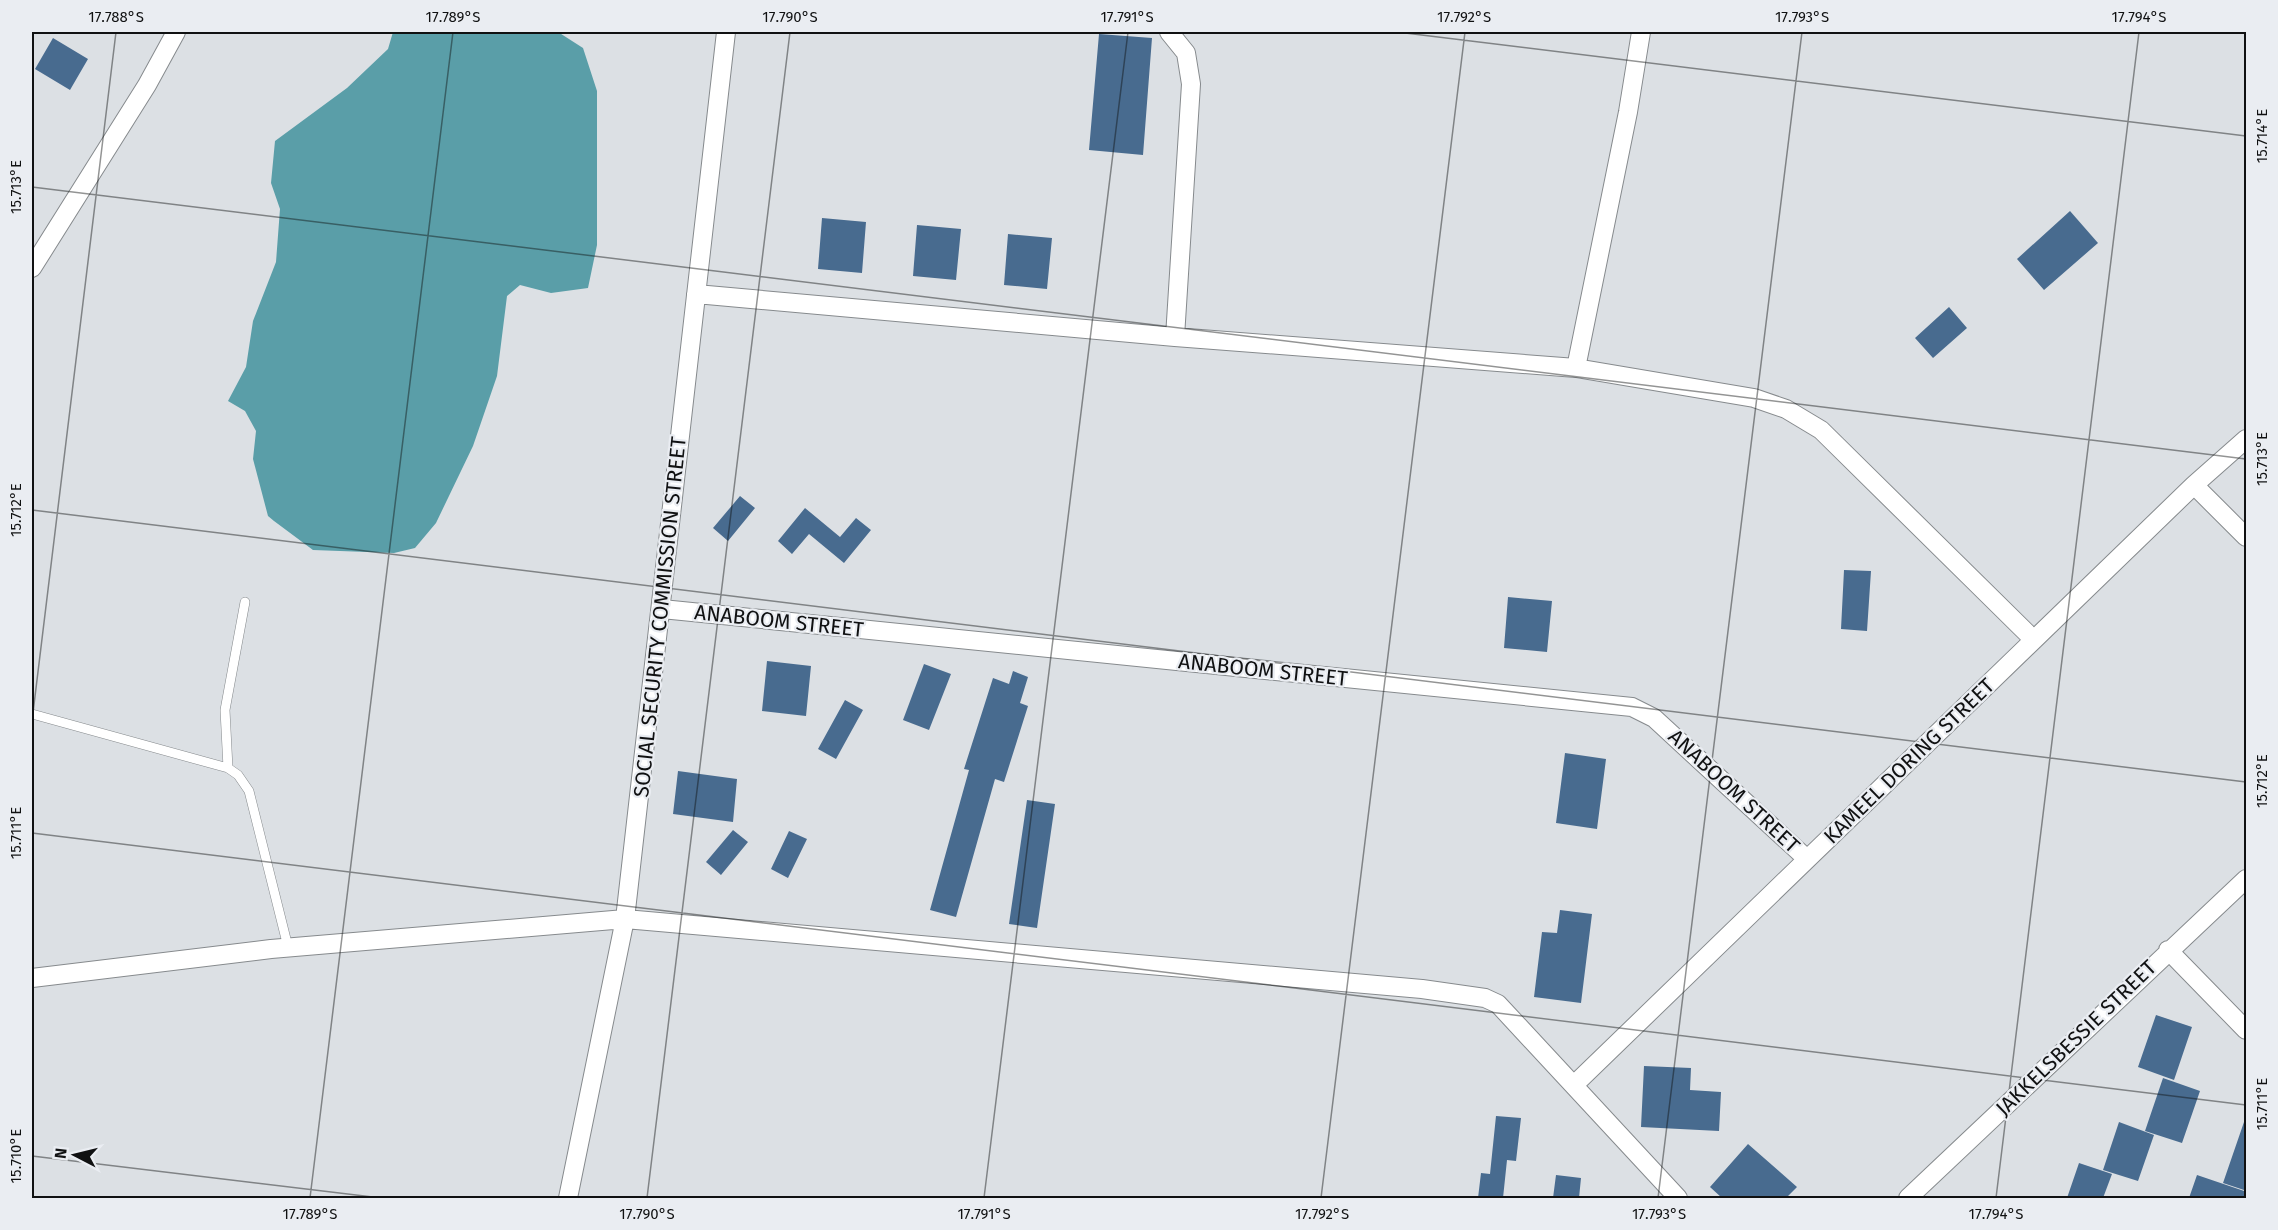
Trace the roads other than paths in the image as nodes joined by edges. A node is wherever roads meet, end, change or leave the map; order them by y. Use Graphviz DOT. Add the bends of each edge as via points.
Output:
graph roads {
  1 [pos="176,32"];
  2 [pos="726,32"];
  3 [pos="1169,32"];
  4 [pos="1641,32"];
  5 [pos="32,268"];
  6 [pos="696,294"];
  7 [pos="1175,337"];
  8 [pos="1576,368"];
  9 [pos="2247,439"];
  10 [pos="2194,485"];
  11 [pos="2247,537"];
  12 [pos="245,602"];
  13 [pos="662,609"];
  14 [pos="2034,640"];
  15 [pos="32,714"];
  16 [pos="228,768"];
  17 [pos="1807,859"];
  18 [pos="2247,879"];
  19 [pos="626,919"];
  20 [pos="288,948"];
  21 [pos="2168,950"];
  22 [pos="32,978"];
  23 [pos="2247,1030"];
  24 [pos="1574,1085"];
  25 [pos="568,1198"];
  26 [pos="1678,1198"];
  27 [pos="1908,1198"];
  1 -- 5 [label="street"];
  2 -- 6 [label="street, SOCIAL SECURITY COMMISSION STREET"];
  3 -- 7 [label="street" via="1186,53 1191,84"];
  4 -- 8 [label="street"];
  6 -- 7 [label="street"];
  6 -- 13 [label="street, SOCIAL SECURITY COMMISSION STREET"];
  7 -- 8 [label="street"];
  8 -- 14 [label="street" via="1754,398 1804,419 1821,430"];
  9 -- 10 [label="street, KAMEEL DORING STREET"];
  10 -- 11 [label="street"];
  10 -- 14 [label="street, KAMEEL DORING STREET"];
  12 -- 16 [label="lane" via="225,710"];
  13 -- 17 [label="street, ANABOOM STREET" via="1632,707 1654,718"];
  13 -- 19 [label="street, SOCIAL SECURITY COMMISSION STREET"];
  14 -- 17 [label="street, KAMEEL DORING STREET"];
  15 -- 16 [label="lane"];
  16 -- 20 [label="lane" via="249,791"];
  17 -- 24 [label="street, KAMEEL DORING STREET"];
  18 -- 21 [label="street, JAKKELSBESSIE STREET"];
  19 -- 20 [label="street"];
  19 -- 24 [label="street" via="1422,989 1485,998 1498,1004"];
  19 -- 25 [label="street, SOCIAL SECURITY COMMISSION STREET"];
  20 -- 22 [label="street"];
  21 -- 23 [label="street"];
  21 -- 27 [label="street, JAKKELSBESSIE STREET"];
  24 -- 26 [label="street"];
}
